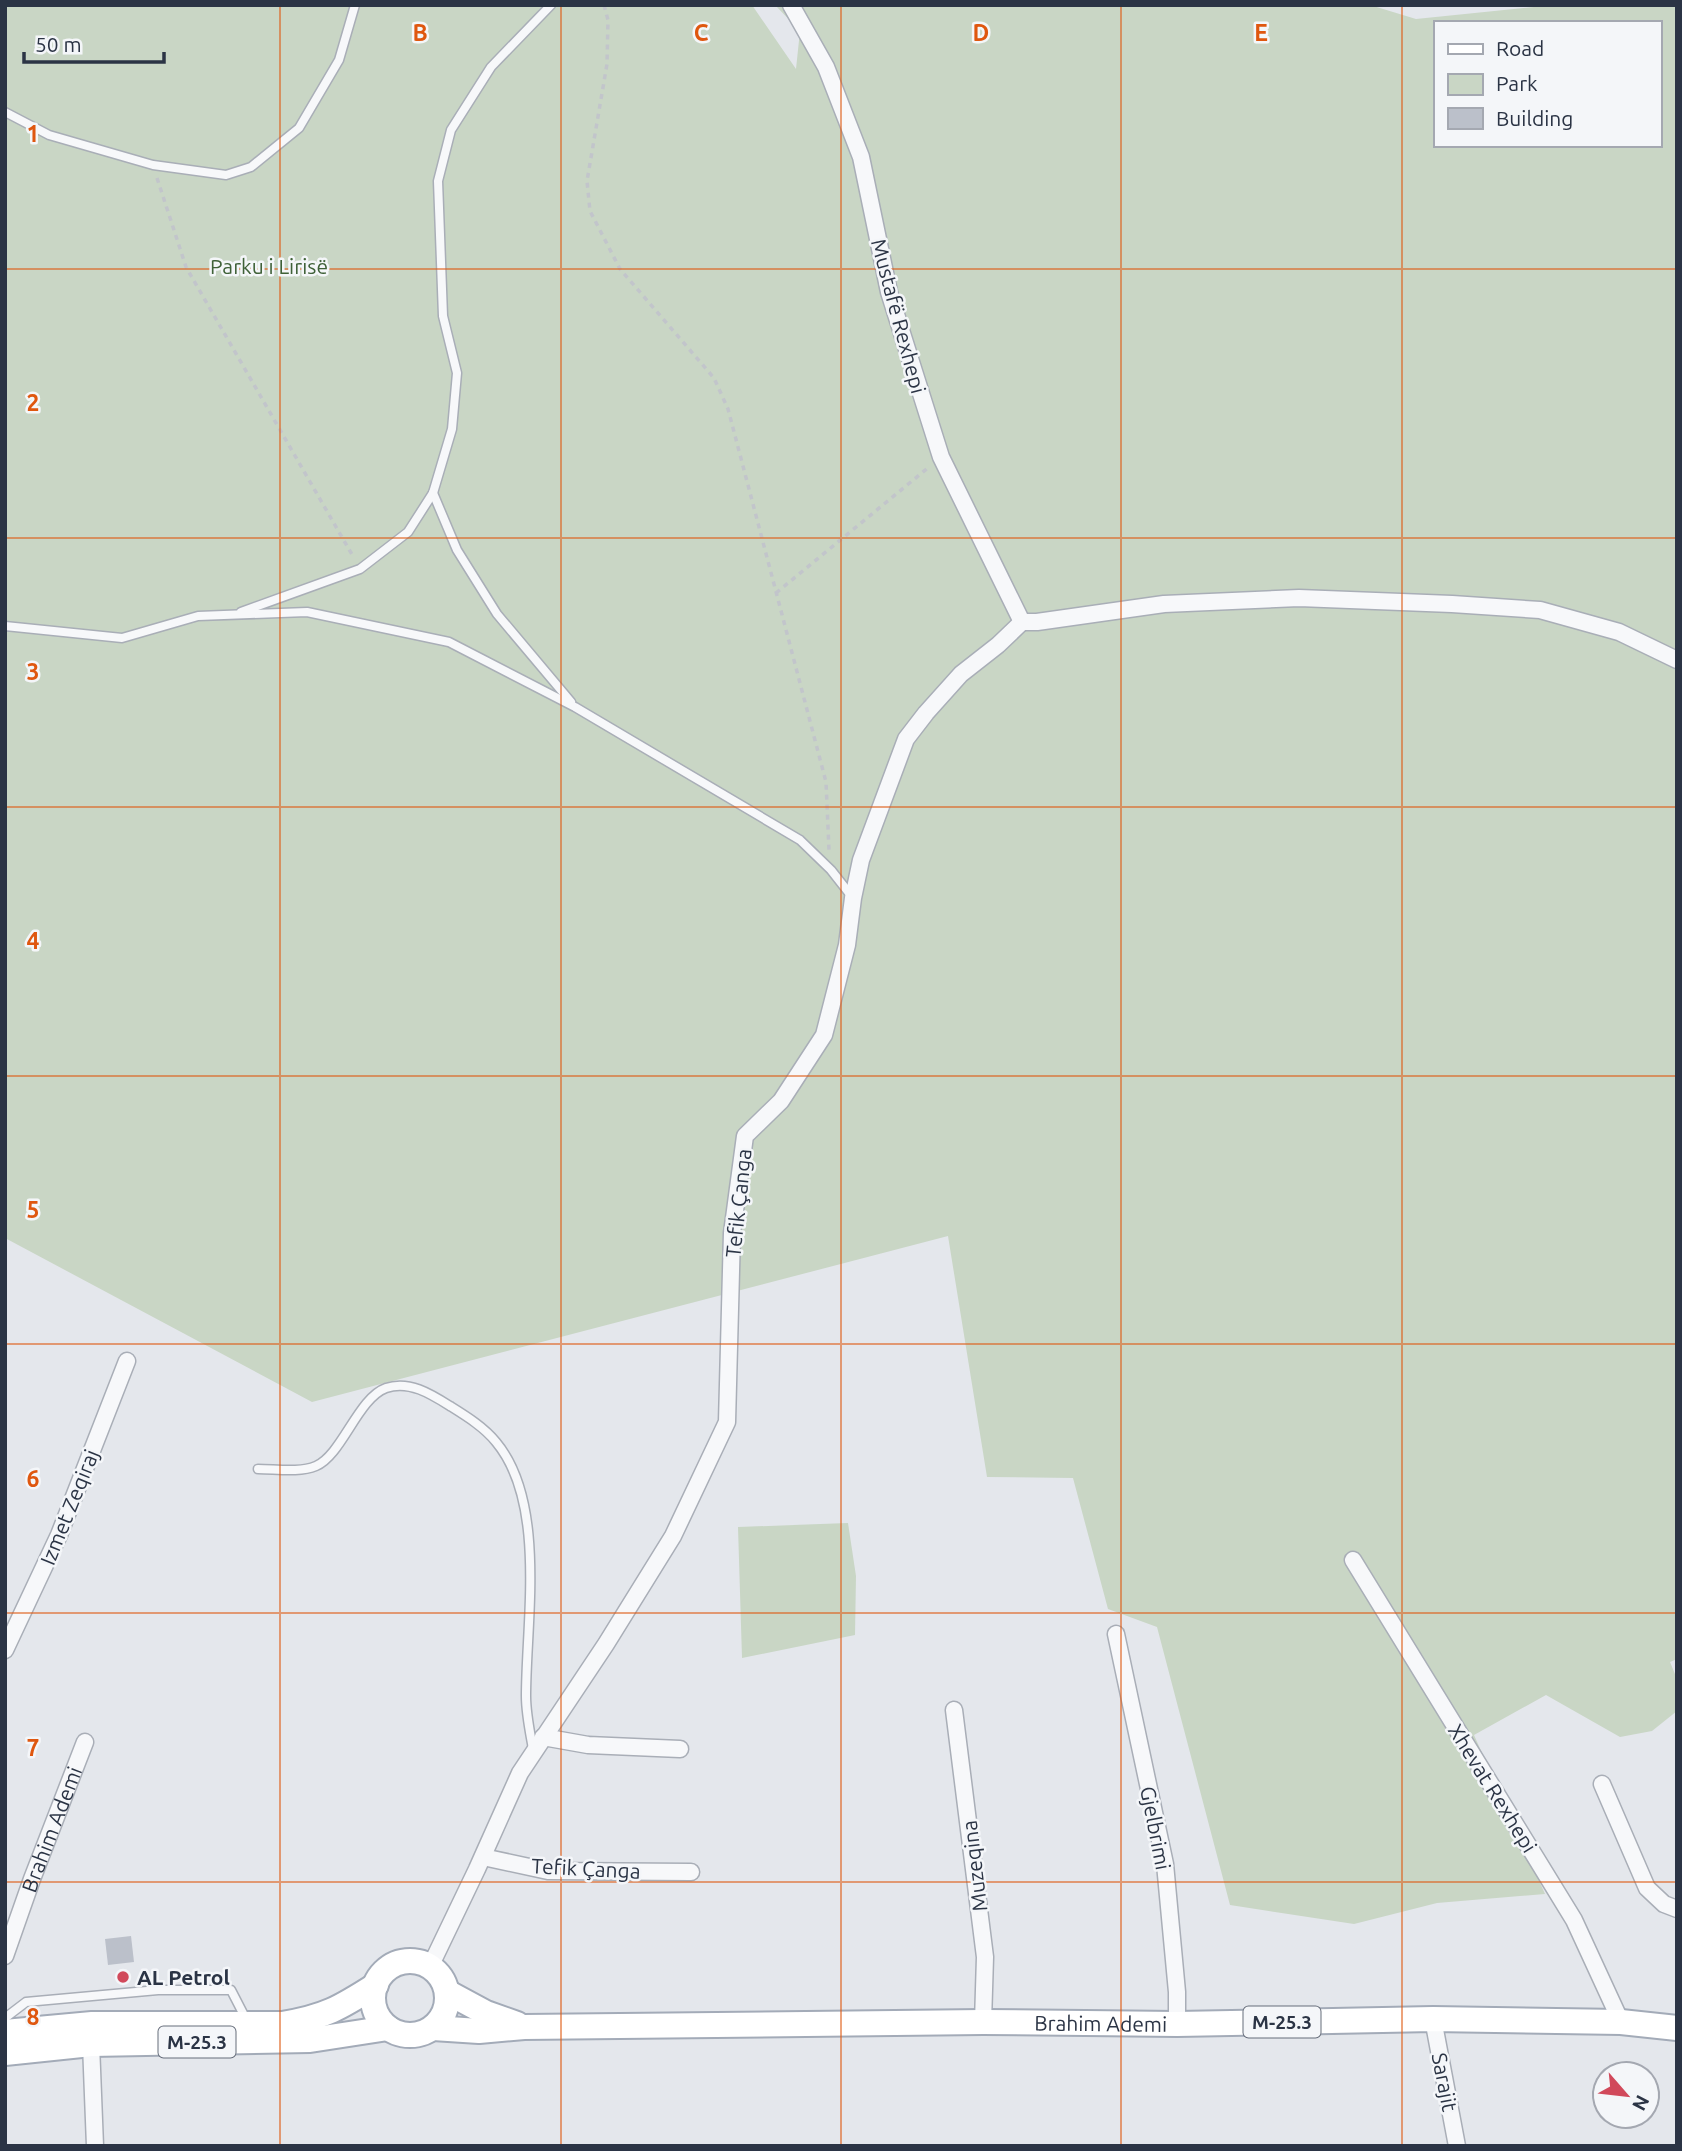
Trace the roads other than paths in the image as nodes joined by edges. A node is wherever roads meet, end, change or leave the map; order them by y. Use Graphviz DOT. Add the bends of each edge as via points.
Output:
graph roads {
  1 [pos="355,5"];
  2 [pos="551,5"];
  3 [pos="791,5"];
  4 [pos="5,112"];
  5 [pos="433,493"];
  6 [pos="232,615"];
  7 [pos="1022,622"];
  8 [pos="5,626"];
  9 [pos="1677,660"];
  10 [pos="575,707"];
  11 [pos="853,898"];
  12 [pos="127,1361"];
  13 [pos="258,1469"];
  14 [pos="1353,1560"];
  15 [pos="1116,1634"];
  16 [pos="5,1650"];
  17 [pos="954,1710"];
  18 [pos="543,1737"];
  19 [pos="85,1742"];
  20 [pos="680,1749"];
  21 [pos="533,1752"];
  22 [pos="1601,1784"];
  23 [pos="483,1857"];
  24 [pos="691,1872"];
  25 [pos="1677,1909"];
  26 [pos="5,1956"];
  27 [pos="430,1967"];
  28 [pos="376,1985"];
  29 [pos="447,1992"];
  30 [pos="5,2018"];
  31 [pos="1433,2019"];
  32 [pos="983,2022"];
  33 [pos="1621,2022"];
  34 [pos="249,2024"];
  35 [pos="1177,2024"];
  36 [pos="524,2027"];
  37 [pos="388,2028"];
  38 [pos="433,2028"];
  39 [pos="1677,2028"];
  40 [pos="5,2032"];
  41 [pos="91,2044"];
  42 [pos="5,2053"];
  43 [pos="95,2146"];
  44 [pos="1457,2146"];
  1 -- 4 [label="lane" via="339,60 299,128 251,167 226,175 153,166 49,135"];
  2 -- 5 [label="lane" via="491,67 451,130 438,181 443,316 457,373 452,429"];
  3 -- 7 [label="street, Mustafë Rexhepi" via="826,67 861,157 889,292 941,457"];
  5 -- 6 [label="lane" via="408,532 360,569"];
  5 -- 10 [label="lane" via="457,550 497,614"];
  6 -- 8 [label="lane" via="198,616 122,638"];
  6 -- 10 [label="lane" via="307,612 449,642"];
  7 -- 9 [label="street" via="1164,604 1299,598 1452,604 1540,610 1619,632"];
  7 -- 11 [label="street, Tefik Çanga" via="961,674 906,739 861,860"];
  10 -- 11 [label="lane" via="800,840"];
  11 -- 18 [label="street, Tefik Çanga" via="824,1035 781,1101 746,1136 732,1233 727,1422 673,1536"];
  12 -- 16 [label="street, Izmet Zeqiraj" via="60,1535"];
  13 -- 21 [label="lane" via="301,1470 318,1465 383,1388 404,1384 457,1410 496,1442 514,1473 526,1509 531,1566 526,1700"];
  14 -- 33 [label="street, Xhevat Rexhepi" via="1574,1920"];
  15 -- 35 [label="street, Gjelbrimi" via="1165,1864"];
  17 -- 32 [label="street, Muzeqina" via="985,1957"];
  18 -- 20 [label="street" via="588,1745"];
  18 -- 21 [label="street, Tefik Çanga"];
  19 -- 26 [label="street, Brahim Ademi"];
  21 -- 23 [label="street, Tefik Çanga"];
  22 -- 25 [label="street" via="1647,1888"];
  23 -- 24 [label="street, Tefik Çanga" via="548,1871"];
  23 -- 27 [label="street, Tefik Çanga"];
  27 -- 28 [label="main road" via="402,1962 385,1971"];
  27 -- 29 [label="main road" via="441,1976"];
  28 -- 34 [label="main road, M-25.3" via="313,2019"];
  28 -- 37 [label="main road" via="374,2006"];
  29 -- 36 [label="main road, Brahim Ademi / M-25.3"];
  29 -- 38 [label="main road" via="446,2010"];
  30 -- 34 [label="lane" via="26,2002 158,1990 231,1990"];
  31 -- 33 [label="main road, Brahim Ademi / M-25.3"];
  31 -- 35 [label="main road, Brahim Ademi / M-25.3"];
  31 -- 44 [label="street, Sarajit"];
  32 -- 35 [label="main road, Brahim Ademi / M-25.3"];
  32 -- 36 [label="main road, Brahim Ademi / M-25.3"];
  33 -- 39 [label="main road, Brahim Ademi / M-25.3"];
  34 -- 40 [label="main road, M-25.3" via="92,2024"];
  36 -- 38 [label="main road, Brahim Ademi / M-25.3" via="480,2031"];
  37 -- 38 [label="main road" via="414,2035"];
  37 -- 41 [label="main road, M-25.3" via="310,2040"];
  41 -- 42 [label="main road, M-25.3"];
  41 -- 43 [label="street"];
}
